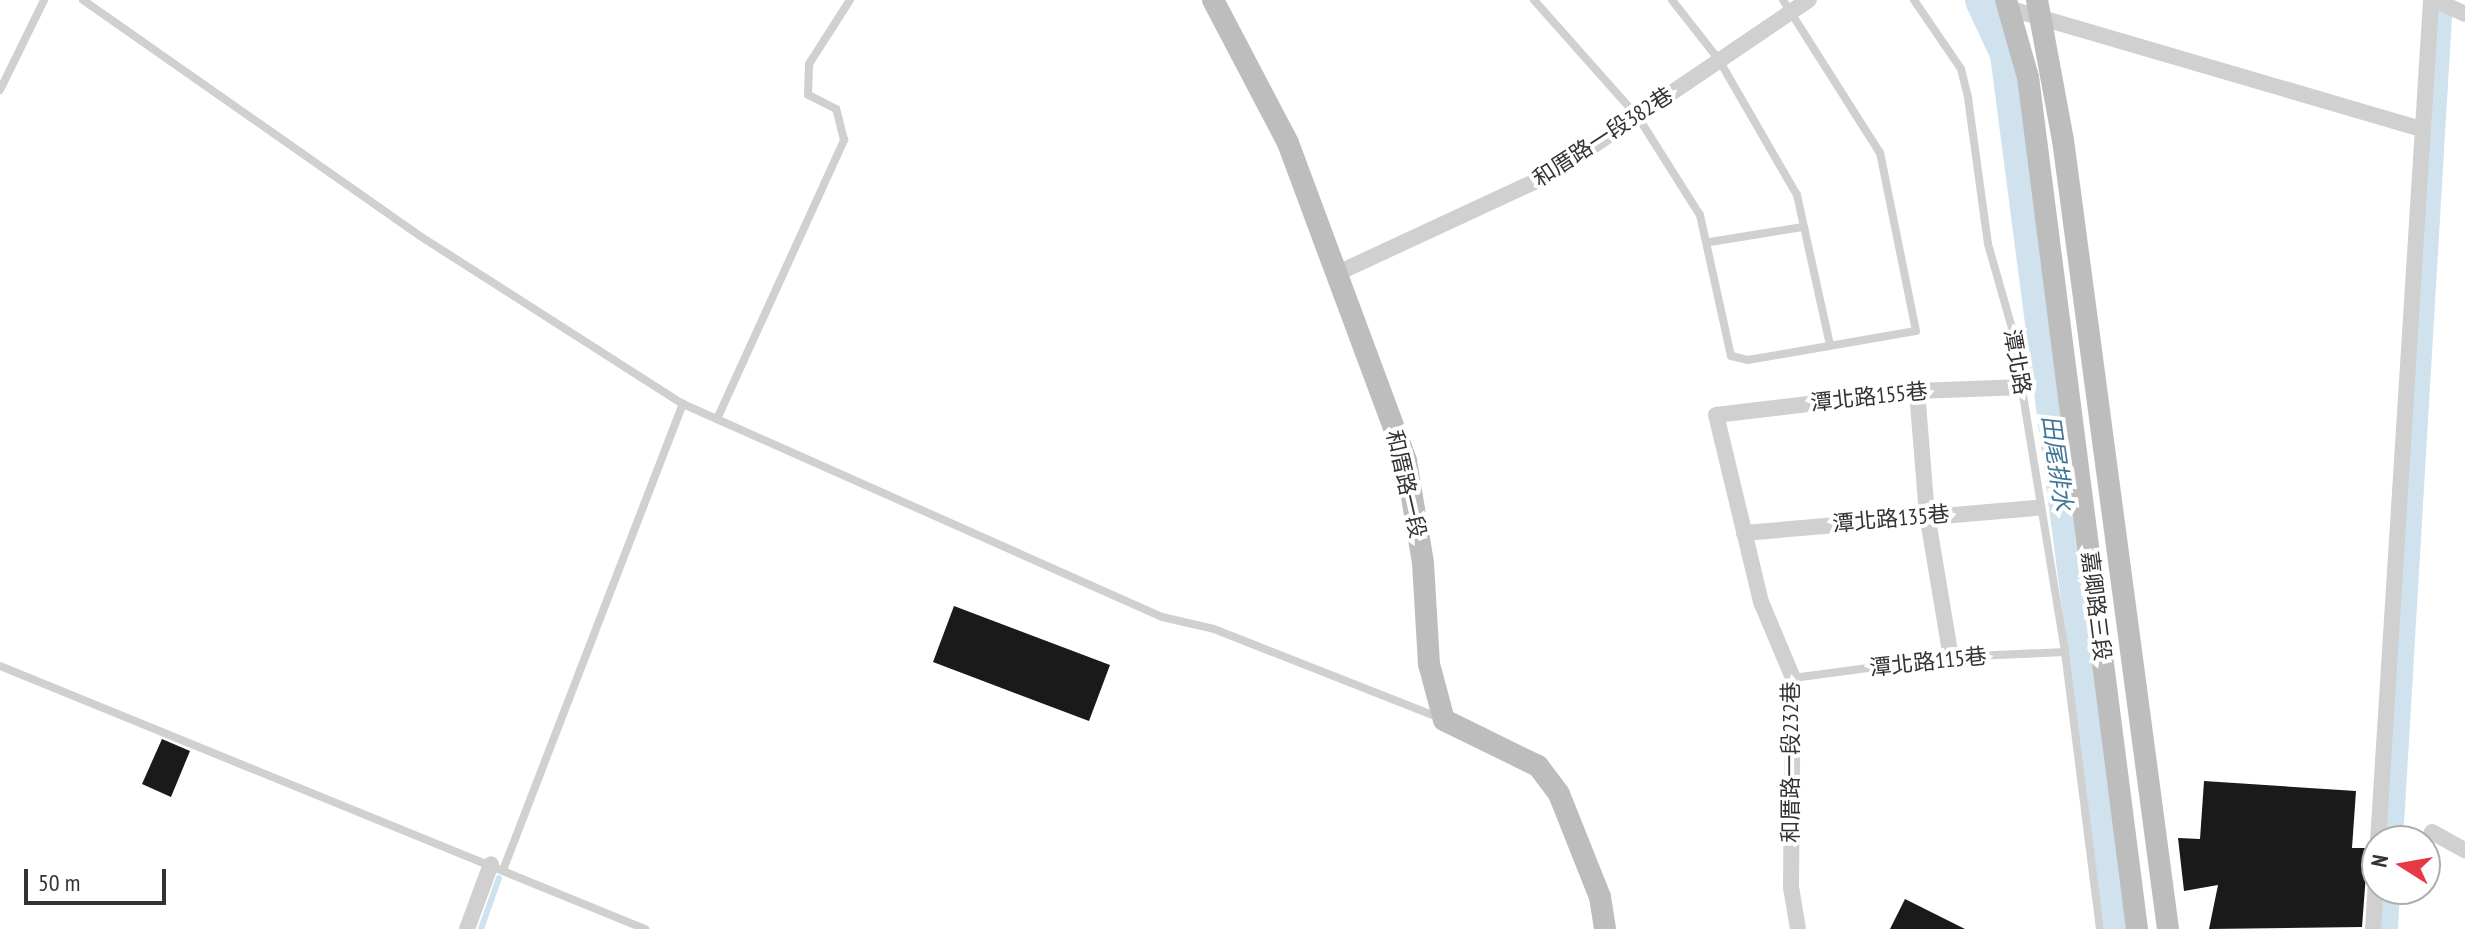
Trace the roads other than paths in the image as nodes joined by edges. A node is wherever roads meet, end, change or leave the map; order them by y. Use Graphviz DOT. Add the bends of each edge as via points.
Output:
graph roads {
  1 [pos="83,0"];
  2 [pos="850,0"];
  3 [pos="1213,0"];
  4 [pos="1534,0"];
  5 [pos="1672,0"];
  6 [pos="1809,0"];
  7 [pos="1914,0"];
  8 [pos="2432,0"];
  9 [pos="42,1"];
  10 [pos="2009,5"];
  11 [pos="1787,6"];
  12 [pos="2040,7"];
  13 [pos="2465,14"];
  14 [pos="1719,60"];
  15 [pos="0,90"];
  16 [pos="1638,117"];
  17 [pos="2421,129"];
  18 [pos="1803,227"];
  19 [pos="1710,242"];
  20 [pos="1340,272"];
  21 [pos="1830,345"];
  22 [pos="2023,387"];
  23 [pos="1917,391"];
  24 [pos="683,404"];
  25 [pos="1716,415"];
  26 [pos="717,419"];
  27 [pos="2037,508"];
  28 [pos="1927,514"];
  29 [pos="1744,533"];
  30 [pos="2065,652"];
  31 [pos="1951,657"];
  32 [pos="0,666"];
  33 [pos="1793,678"];
  34 [pos="1444,720"];
  35 [pos="2379,825"];
  36 [pos="2441,837"];
  37 [pos="2465,850"];
  38 [pos="497,867"];
  39 [pos="2374,905"];
  40 [pos="467,929"];
  41 [pos="645,929"];
  42 [pos="1605,929"];
  43 [pos="1798,929"];
  44 [pos="2100,929"];
  45 [pos="2137,929"];
  46 [pos="2168,929"];
  47 [pos="2373,929"];
  1 -- 24 [label="lane" via="420,236"];
  2 -- 26 [label="lane" via="809,64 808,95 836,109 844,140"];
  3 -- 20 [label="street, 和厝路一段" via="1288,143"];
  4 -- 16 [label="lane"];
  5 -- 14 [label="lane"];
  6 -- 11 [label="street, 和厝路一段382巷"];
  7 -- 22 [label="lane, 潭北路" via="1961,69 1988,244"];
  8 -- 13 [label="street"];
  8 -- 17 [label="street"];
  9 -- 15 [label="lane"];
  10 -- 12 [label="street"];
  10 -- 45 [label="street, 嘉卿路三段" via="2028,77"];
  11 -- 14 [label="street, 和厝路一段382巷"];
  11 -- 21 [label="lane" via="1880,153 1916,331"];
  12 -- 17 [label="street"];
  12 -- 46 [label="street, 嘉卿路三段"];
  14 -- 16 [label="street, 和厝路一段382巷"];
  14 -- 18 [label="lane" via="1797,195"];
  16 -- 19 [label="lane"];
  16 -- 20 [label="street, 和厝路一段382巷" via="1553,173"];
  17 -- 35 [label="street"];
  18 -- 19 [label="lane"];
  18 -- 21 [label="lane"];
  19 -- 21 [label="lane" via="1731,356 1748,360"];
  20 -- 34 [label="street, 和厝路一段" via="1406,461 1423,563 1429,664"];
  22 -- 23 [label="street, 潭北路155巷"];
  22 -- 27 [label="lane, 潭北路"];
  23 -- 25 [label="street, 潭北路155巷"];
  23 -- 28 [label="street"];
  24 -- 26 [label="lane"];
  24 -- 38 [label="lane"];
  25 -- 29 [label="street, 和厝路一段232巷"];
  26 -- 34 [label="lane" via="1162,617 1214,629"];
  27 -- 28 [label="street, 潭北路135巷"];
  27 -- 30 [label="lane, 潭北路"];
  28 -- 29 [label="street, 潭北路135巷"];
  28 -- 31 [label="street"];
  29 -- 33 [label="street, 和厝路一段232巷" via="1761,602"];
  30 -- 31 [label="lane, 潭北路115巷"];
  30 -- 44 [label="lane, 潭北路"];
  31 -- 33 [label="lane, 潭北路115巷"];
  32 -- 38 [label="lane"];
  33 -- 43 [label="street, 和厝路一段232巷" via="1791,887"];
  34 -- 42 [label="street" via="1538,766 1559,794 1600,897"];
  36 -- 37 [label="street"];
  38 -- 40 [label="street"];
  38 -- 41 [label="lane"];
  39 -- 47 [label="street"];
}
